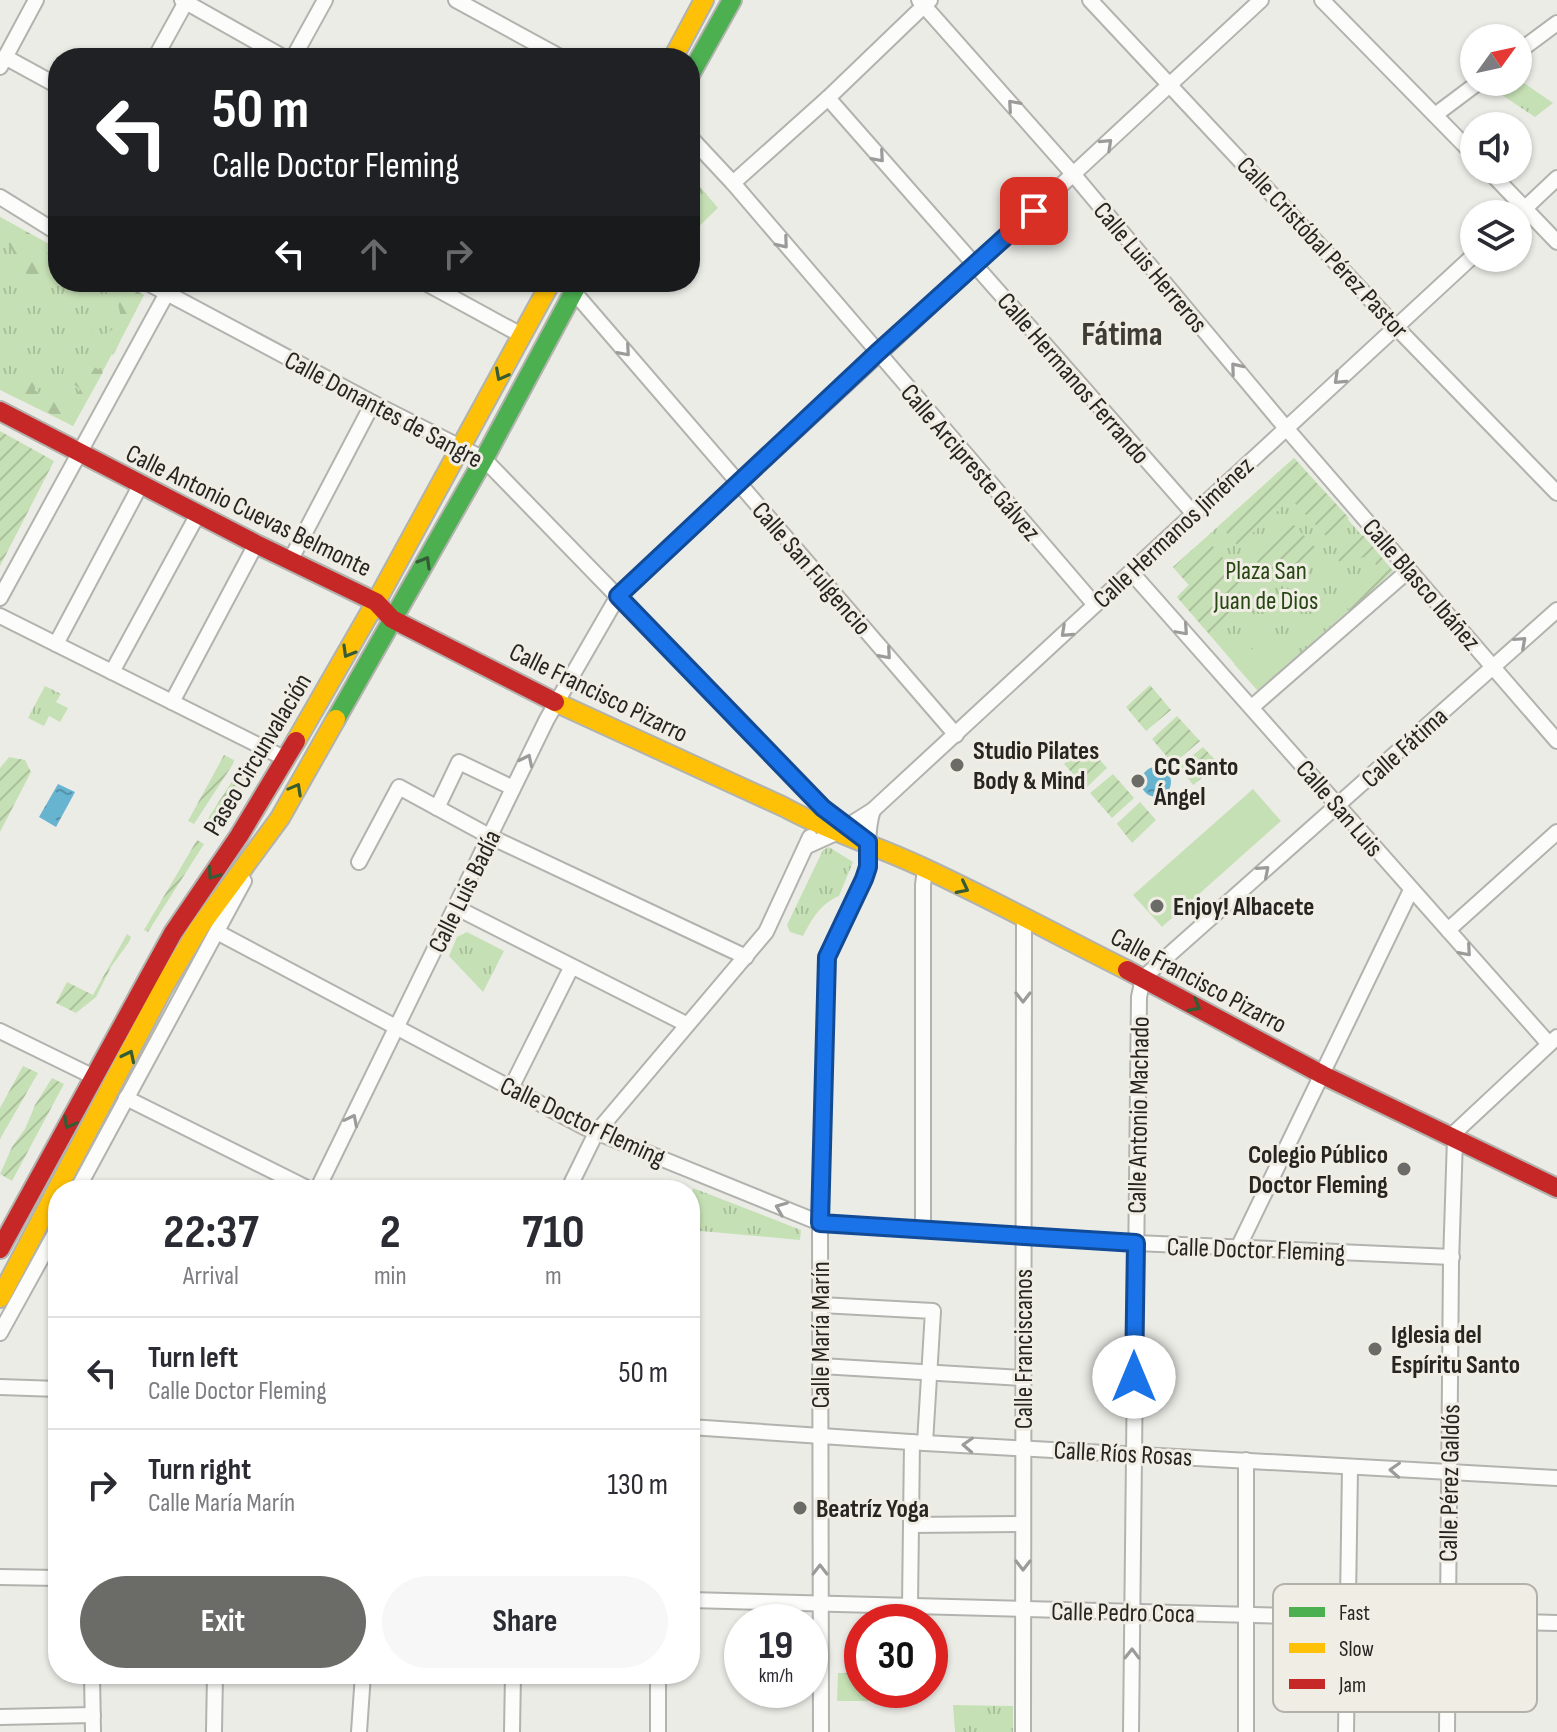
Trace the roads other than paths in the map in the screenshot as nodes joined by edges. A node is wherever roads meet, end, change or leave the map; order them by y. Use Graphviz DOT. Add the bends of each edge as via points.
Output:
graph roads {
  1 [pos="36,0"];
  2 [pos="325,0"];
  3 [pos="456,0"];
  4 [pos="704,0"];
  5 [pos="732,0"];
  6 [pos="1090,0"];
  7 [pos="1261,0"];
  8 [pos="1322,0"];
  9 [pos="185,1"];
  10 [pos="925,2"];
  11 [pos="1557,23"];
  12 [pos="1532,42"];
  13 [pos="160,48"];
  14 [pos="267,48"];
  15 [pos="299,48"];
  16 [pos="544,48"];
  17 [pos="678,48"];
  18 [pos="700,57"];
  19 [pos="2,62"];
  20 [pos="48,82"];
  21 [pos="1171,85"];
  22 [pos="1460,96"];
  23 [pos="828,98"];
  24 [pos="1435,115"];
  25 [pos="1460,141"];
  26 [pos="700,148"];
  27 [pos="1074,175"];
  28 [pos="1557,178"];
  29 [pos="733,183"];
  30 [pos="1499,184"];
  31 [pos="0,197"];
  32 [pos="1512,200"];
  33 [pos="1532,202"];
  34 [pos="1532,221"];
  35 [pos="48,227"];
  36 [pos="1557,242"];
  37 [pos="975,265"];
  38 [pos="1460,268"];
  39 [pos="168,292"];
  40 [pos="177,292"];
  41 [pos="443,292"];
  42 [pos="544,292"];
  43 [pos="573,292"];
  44 [pos="580,292"];
  45 [pos="1396,327"];
  46 [pos="515,331"];
  47 [pos="877,353"];
  48 [pos="373,403"];
  49 [pos="0,411"];
  50 [pos="1286,427"];
  51 [pos="461,449"];
  52 [pos="78,453"];
  53 [pos="484,459"];
  54 [pos="739,483"];
  55 [pos="140,486"];
  56 [pos="1557,493"];
  57 [pos="198,514"];
  58 [pos="1194,514"];
  59 [pos="256,544"];
  60 [pos="290,561"];
  61 [pos="1409,570"];
  62 [pos="1131,572"];
  63 [pos="618,596"];
  64 [pos="0,598"];
  65 [pos="376,602"];
  66 [pos="1095,605"];
  67 [pos="1557,610"];
  68 [pos="0,616"];
  69 [pos="392,619"];
  70 [pos="56,644"];
  71 [pos="1493,667"];
  72 [pos="112,672"];
  73 [pos="172,702"];
  74 [pos="556,703"];
  75 [pos="1252,707"];
  76 [pos="956,735"];
  77 [pos="1557,741"];
  78 [pos="286,759"];
  79 [pos="800,784"];
  80 [pos="513,788"];
  81 [pos="1338,806"];
  82 [pos="784,807"];
  83 [pos="437,808"];
  84 [pos="873,810"];
  85 [pos="280,818"];
  86 [pos="815,824"];
  87 [pos="842,829"];
  88 [pos="1557,832"];
  89 [pos="491,837"];
  90 [pos="868,842"];
  91 [pos="807,846"];
  92 [pos="359,862"];
  93 [pos="925,868"];
  94 [pos="1411,890"];
  95 [pos="455,907"];
  96 [pos="1024,919"];
  97 [pos="1448,930"];
  98 [pos="217,932"];
  99 [pos="746,957"];
  100 [pos="571,968"];
  101 [pos="1143,978"];
  102 [pos="686,1024"];
  103 [pos="398,1028"];
  104 [pos="0,1031"];
  105 [pos="1553,1041"];
  106 [pos="1323,1075"];
  107 [pos="94,1077"];
  108 [pos="511,1088"];
  109 [pos="126,1098"];
  110 [pos="596,1133"];
  111 [pos="1453,1137"];
  112 [pos="62,1180"];
  113 [pos="82,1180"];
  114 [pos="294,1180"];
  115 [pos="319,1180"];
  116 [pos="573,1180"];
  117 [pos="1557,1188"];
  118 [pos="48,1207"];
  119 [pos="820,1223"];
  120 [pos="923,1229"];
  121 [pos="1023,1236"];
  122 [pos="1136,1243"];
  123 [pos="48,1246"];
  124 [pos="1238,1248"];
  125 [pos="0,1249"];
  126 [pos="1452,1257"];
  127 [pos="0,1298"];
  128 [pos="821,1305"];
  129 [pos="0,1333"];
  130 [pos="821,1366"];
  131 [pos="930,1372"];
  132 [pos="1023,1378"];
  133 [pos="0,1387"];
  134 [pos="48,1389"];
  135 [pos="700,1428"];
  136 [pos="820,1435"];
  137 [pos="918,1442"];
  138 [pos="1023,1447"];
  139 [pos="1134,1453"];
  140 [pos="1246,1460"];
  141 [pos="1350,1468"];
  142 [pos="1449,1473"];
  143 [pos="1557,1478"];
  144 [pos="1023,1524"];
  145 [pos="911,1525"];
  146 [pos="0,1577"];
  147 [pos="48,1578"];
  148 [pos="1348,1584"];
  149 [pos="1448,1584"];
  150 [pos="700,1600"];
  151 [pos="794,1604"];
  152 [pos="820,1604"];
  153 [pos="910,1604"];
  154 [pos="948,1608"];
  155 [pos="1023,1611"];
  156 [pos="1132,1611"];
  157 [pos="1247,1615"];
  158 [pos="1273,1616"];
  159 [pos="1537,1623"];
  160 [pos="1557,1623"];
  161 [pos="92,1684"];
  162 [pos="215,1684"];
  163 [pos="362,1684"];
  164 [pos="513,1684"];
  165 [pos="658,1684"];
  166 [pos="821,1708"];
  167 [pos="1346,1712"];
  168 [pos="93,1715"];
  169 [pos="0,1717"];
  170 [pos="93,1732"];
  171 [pos="214,1732"];
  172 [pos="359,1732"];
  173 [pos="512,1732"];
  174 [pos="658,1732"];
  175 [pos="821,1732"];
  176 [pos="1023,1732"];
  177 [pos="1131,1732"];
  178 [pos="1246,1732"];
  179 [pos="1346,1732"];
  1 -- 19 [label="street"];
  2 -- 15 [label="street"];
  3 -- 16 [label="street"];
  4 -- 17 [label="main road"];
  5 -- 18 [label="main road"];
  6 -- 21 [label="street, Calle Cristóbal Pérez Pastor"];
  7 -- 21 [label="street, Calle Luis Badía"];
  8 -- 24 [label="street"];
  9 -- 13 [label="street"];
  9 -- 14 [label="street"];
  10 -- 23 [label="street"];
  27 -- 10 [label="street, Calle Luis Herreros, one-way"];
  11 -- 12 [label="street"];
  19 -- 20 [label="street"];
  27 -- 21 [label="street, Calle Luis Badía, one-way"];
  21 -- 45 [label="street, Calle Cristóbal Pérez Pastor"];
  22 -- 24 [label="street"];
  23 -- 29 [label="street"];
  23 -- 37 [label="street, Calle Hermanos Ferrando, one-way"];
  24 -- 25 [label="street"];
  26 -- 29 [label="street, Calle Arcipreste Gálvez"];
  27 -- 37 [label="street, Calle Luis Badía"];
  50 -- 27 [label="street, Calle Luis Herreros, one-way"];
  28 -- 33 [label="street"];
  29 -- 47 [label="street, Calle Arcipreste Gálvez, one-way"];
  30 -- 32 [label="street"];
  31 -- 35 [label="street"];
  34 -- 36 [label="street"];
  37 -- 47 [label="street, Calle Luis Badía"];
  37 -- 58 [label="street, Calle Hermanos Ferrando"];
  38 -- 45 [label="street, Calle Hermanos Jiménez"];
  39 -- 52 [label="street"];
  40 -- 48 [label="street, Calle Donantes de Sangre"];
  41 -- 46 [label="street"];
  42 -- 46 [label="main road, Paseo Circunvalación"];
  43 -- 53 [label="main road, Paseo Circunvalación"];
  44 -- 54 [label="street, Calle San Fulgencio, one-way"];
  45 -- 50 [label="street, Calle Hermanos Jiménez, one-way"];
  45 -- 56 [label="street, Calle Cristóbal Pérez Pastor"];
  46 -- 51 [label="main road, Paseo Circunvalación, one-way"];
  47 -- 54 [label="street, Calle Luis Badía"];
  47 -- 66 [label="street, Calle Arcipreste Gálvez"];
  48 -- 51 [label="street, Calle Donantes de Sangre"];
  48 -- 60 [label="street"];
  49 -- 52 [label="main road, Calle Antonio Cuevas Belmonte"];
  50 -- 58 [label="street, Calle Hermanos Jiménez"];
  50 -- 61 [label="street, Calle Blasco Ibáñez"];
  51 -- 53 [label="street, Calle Donantes de Sangre"];
  51 -- 65 [label="main road, Paseo Circunvalación"];
  52 -- 55 [label="main road, Calle Antonio Cuevas Belmonte"];
  52 -- 64 [label="street"];
  53 -- 63 [label="street, Calle Donantes de Sangre"];
  69 -- 53 [label="main road, Paseo Circunvalación, one-way"];
  54 -- 63 [label="street, Calle Luis Badía"];
  54 -- 76 [label="street, Calle San Fulgencio, one-way"];
  55 -- 57 [label="main road, Calle Antonio Cuevas Belmonte"];
  55 -- 70 [label="street"];
  57 -- 59 [label="main road, Calle Antonio Cuevas Belmonte"];
  57 -- 72 [label="street"];
  58 -- 62 [label="street, Calle Hermanos Jiménez"];
  59 -- 60 [label="main road, Calle Antonio Cuevas Belmonte"];
  59 -- 73 [label="street"];
  60 -- 65 [label="main road, Calle Antonio Cuevas Belmonte"];
  61 -- 71 [label="street, Calle Blasco Ibáñez"];
  61 -- 75 [label="street"];
  62 -- 66 [label="street, Calle Hermanos Jiménez"];
  62 -- 75 [label="street, Calle San Luis, one-way"];
  63 -- 74 [label="street, Calle Luis Badía"];
  63 -- 79 [label="street, Calle Donantes de Sangre"];
  65 -- 69 [label="main road, Calle Antonio Cuevas Belmonte"];
  65 -- 78 [label="main road, Paseo Circunvalación, one-way"];
  66 -- 76 [label="street, Calle Hermanos Jiménez, one-way"];
  71 -- 67 [label="street, Calle Fátima, one-way"];
  68 -- 70 [label="street"];
  69 -- 74 [label="main road, Calle Francisco Pizarro"];
  85 -- 69 [label="main road, Paseo Circunvalación, one-way"];
  70 -- 72 [label="street"];
  71 -- 77 [label="street, Calle Blasco Ibáñez"];
  71 -- 81 [label="street, Calle Fátima"];
  72 -- 73 [label="street"];
  73 -- 78 [label="street"];
  80 -- 74 [label="street, Calle Luis Badía, one-way"];
  74 -- 82 [label="main road, Calle Francisco Pizarro"];
  75 -- 81 [label="street, Calle San Luis"];
  76 -- 84 [label="street, Calle Hermanos Jiménez"];
  78 -- 107 [label="main road, Paseo Circunvalación, one-way" via="173,933"];
  79 -- 82 [label="street"];
  79 -- 87 [label="street, Calle Donantes de Sangre"];
  80 -- 83 [label="street" via="459,762"];
  80 -- 89 [label="street, Calle Luis Badía"];
  81 -- 94 [label="street, Calle San Luis"];
  101 -- 81 [label="street, Calle Fátima, one-way"];
  82 -- 86 [label="main road, Calle Francisco Pizarro"];
  83 -- 89 [label="street"];
  83 -- 92 [label="street" via="399,787"];
  84 -- 87 [label="street, Calle Hermanos Jiménez"];
  84 -- 90 [label="street"];
  85 -- 98 [label="street, Paseo Circunvalación"];
  112 -- 85 [label="main road, Paseo Circunvalación, one-way" via="164,986 199,928"];
  86 -- 87 [label="main road, Calle Francisco Pizarro"];
  86 -- 91 [label="street"];
  87 -- 90 [label="main road, Calle Francisco Pizarro"];
  87 -- 91 [label="street, Calle Hermanos Jiménez"];
  88 -- 97 [label="street"];
  89 -- 95 [label="street, Calle Luis Badía"];
  89 -- 99 [label="street"];
  90 -- 93 [label="main road, Calle Francisco Pizarro"];
  90 -- 119 [label="street, Calle María Marín" via="864,879 827,957"];
  91 -- 99 [label="street" via="766,932"];
  93 -- 96 [label="main road, Calle Francisco Pizarro, one-way"];
  93 -- 120 [label="street"];
  94 -- 97 [label="street, Calle San Luis"];
  94 -- 106 [label="street"];
  95 -- 100 [label="street"];
  95 -- 103 [label="street, Calle Luis Badía"];
  96 -- 101 [label="main road, Calle Francisco Pizarro"];
  96 -- 121 [label="street, Calle Franciscanos, one-way"];
  97 -- 105 [label="street, Calle San Luis, one-way"];
  98 -- 103 [label="street, Calle Doctor Fleming"];
  98 -- 109 [label="street, Paseo Circunvalación"];
  99 -- 102 [label="street"];
  100 -- 102 [label="street"];
  100 -- 108 [label="street"];
  101 -- 106 [label="main road, Calle Francisco Pizarro, one-way"];
  101 -- 122 [label="street, Calle Antonio Machado"];
  102 -- 110 [label="street"];
  103 -- 108 [label="street, Calle Doctor Fleming"];
  115 -- 103 [label="street, Calle Luis Badía, one-way"];
  104 -- 107 [label="street"];
  105 -- 111 [label="street"];
  106 -- 111 [label="main road, Calle Francisco Pizarro"];
  106 -- 124 [label="street"];
  107 -- 125 [label="main road, Paseo Circunvalación, one-way"];
  108 -- 110 [label="street, Calle Doctor Fleming"];
  109 -- 113 [label="street, Paseo Circunvalación"];
  109 -- 114 [label="street"];
  110 -- 116 [label="street"];
  119 -- 110 [label="street, Calle Doctor Fleming, one-way"];
  111 -- 117 [label="main road, Calle Francisco Pizarro"];
  111 -- 126 [label="street, Calle Pérez Galdós"];
  127 -- 118 [label="main road, Paseo Circunvalación, one-way"];
  119 -- 120 [label="street, Calle Doctor Fleming"];
  119 -- 128 [label="street, Calle María Marín"];
  120 -- 121 [label="street, Calle Doctor Fleming"];
  121 -- 122 [label="street, Calle Doctor Fleming"];
  121 -- 132 [label="street, Calle Franciscanos"];
  122 -- 124 [label="street, Calle Doctor Fleming"];
  122 -- 139 [label="street, Calle Antonio Machado"];
  123 -- 129 [label="street"];
  124 -- 126 [label="street, Calle Doctor Fleming"];
  126 -- 142 [label="street, Calle Pérez Galdós"];
  128 -- 130 [label="street, Calle María Marín"];
  128 -- 131 [label="street" via="933,1311"];
  130 -- 131 [label="street"];
  130 -- 136 [label="street, Calle María Marín"];
  131 -- 132 [label="street"];
  131 -- 137 [label="street"];
  132 -- 138 [label="street, Calle Franciscanos"];
  133 -- 134 [label="street"];
  135 -- 136 [label="street, Calle Ríos Rosas"];
  136 -- 137 [label="street, Calle Ríos Rosas"];
  152 -- 136 [label="street, Calle María Marín, one-way"];
  138 -- 137 [label="street, Calle Ríos Rosas, one-way"];
  137 -- 145 [label="street"];
  138 -- 139 [label="street, Calle Ríos Rosas"];
  138 -- 144 [label="street, Calle Franciscanos"];
  139 -- 140 [label="street, Calle Ríos Rosas"];
  139 -- 156 [label="street, Calle Antonio Machado"];
  140 -- 141 [label="street, Calle Ríos Rosas"];
  140 -- 157 [label="street"];
  142 -- 141 [label="street, Calle Ríos Rosas, one-way"];
  141 -- 148 [label="street"];
  142 -- 143 [label="street, Calle Ríos Rosas"];
  142 -- 149 [label="street, Calle Pérez Galdós"];
  144 -- 145 [label="street"];
  144 -- 155 [label="street, Calle Franciscanos, one-way"];
  145 -- 153 [label="street"];
  146 -- 147 [label="street"];
  150 -- 151 [label="street, Calle Pedro Coca"];
  154 -- 155 [label="street, Calle Pedro Coca"];
  155 -- 156 [label="street, Calle Pedro Coca"];
  155 -- 176 [label="street, Calle Franciscanos"];
  156 -- 157 [label="street, Calle Pedro Coca"];
  177 -- 156 [label="street, Calle Antonio Machado, one-way"];
  157 -- 158 [label="street, Calle Pedro Coca"];
  157 -- 178 [label="street"];
  159 -- 160 [label="street, Calle Pedro Coca"];
  161 -- 168 [label="street"];
  162 -- 171 [label="street"];
  163 -- 172 [label="street"];
  164 -- 173 [label="street"];
  165 -- 174 [label="street"];
  166 -- 175 [label="street, Calle María Marín"];
  167 -- 179 [label="street"];
  168 -- 169 [label="street"];
  168 -- 170 [label="street"];
}
